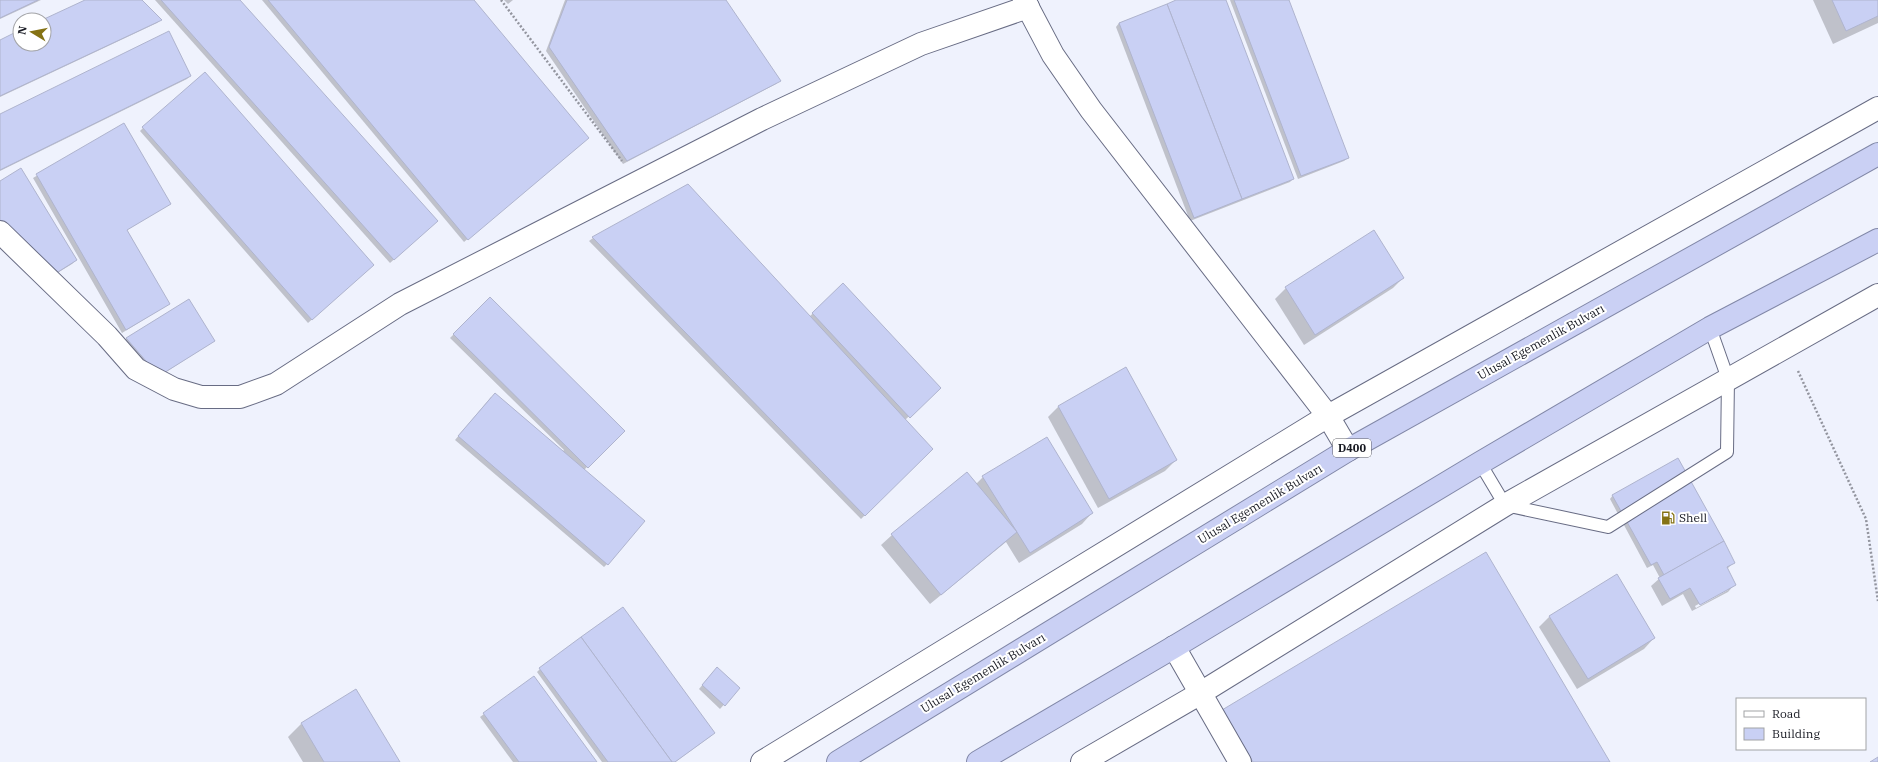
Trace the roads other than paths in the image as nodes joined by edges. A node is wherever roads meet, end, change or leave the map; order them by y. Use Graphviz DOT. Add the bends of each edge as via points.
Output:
graph roads {
  1 [pos="1026,4"];
  2 [pos="1878,108"];
  3 [pos="1878,154"];
  4 [pos="0,232"];
  5 [pos="1878,240"];
  6 [pos="1878,295"];
  7 [pos="1710,328"];
  8 [pos="1728,379"];
  9 [pos="1328,416"];
  10 [pos="1348,450"];
  11 [pos="1480,463"];
  12 [pos="1505,505"];
  13 [pos="1174,647"];
  14 [pos="1199,694"];
  15 [pos="762,762"];
  16 [pos="838,762"];
  17 [pos="978,762"];
  18 [pos="1082,762"];
  19 [pos="1240,762"];
  1 -- 4 [label="street" via="921,44 762,119 400,304 276,384 240,398 201,397 174,389 136,369 107,336"];
  1 -- 9 [label="street" via="1053,55 1091,110"];
  2 -- 9 [label="street"];
  3 -- 10 [label="highway, Ulusal Egemenlik Bulvarı / D400"];
  5 -- 7 [label="highway"];
  6 -- 8 [label="street"];
  7 -- 8 [label="lane"];
  7 -- 11 [label="highway"];
  8 -- 12 [label="street"];
  8 -- 12 [label="lane" via="1727,452 1608,527"];
  9 -- 10 [label="street"];
  9 -- 15 [label="street"];
  10 -- 16 [label="highway, Ulusal Egemenlik Bulvarı / D400"];
  11 -- 12 [label="lane"];
  11 -- 13 [label="highway"];
  12 -- 14 [label="street"];
  13 -- 14 [label="street"];
  13 -- 17 [label="highway"];
  14 -- 18 [label="street"];
  14 -- 19 [label="street"];
}
